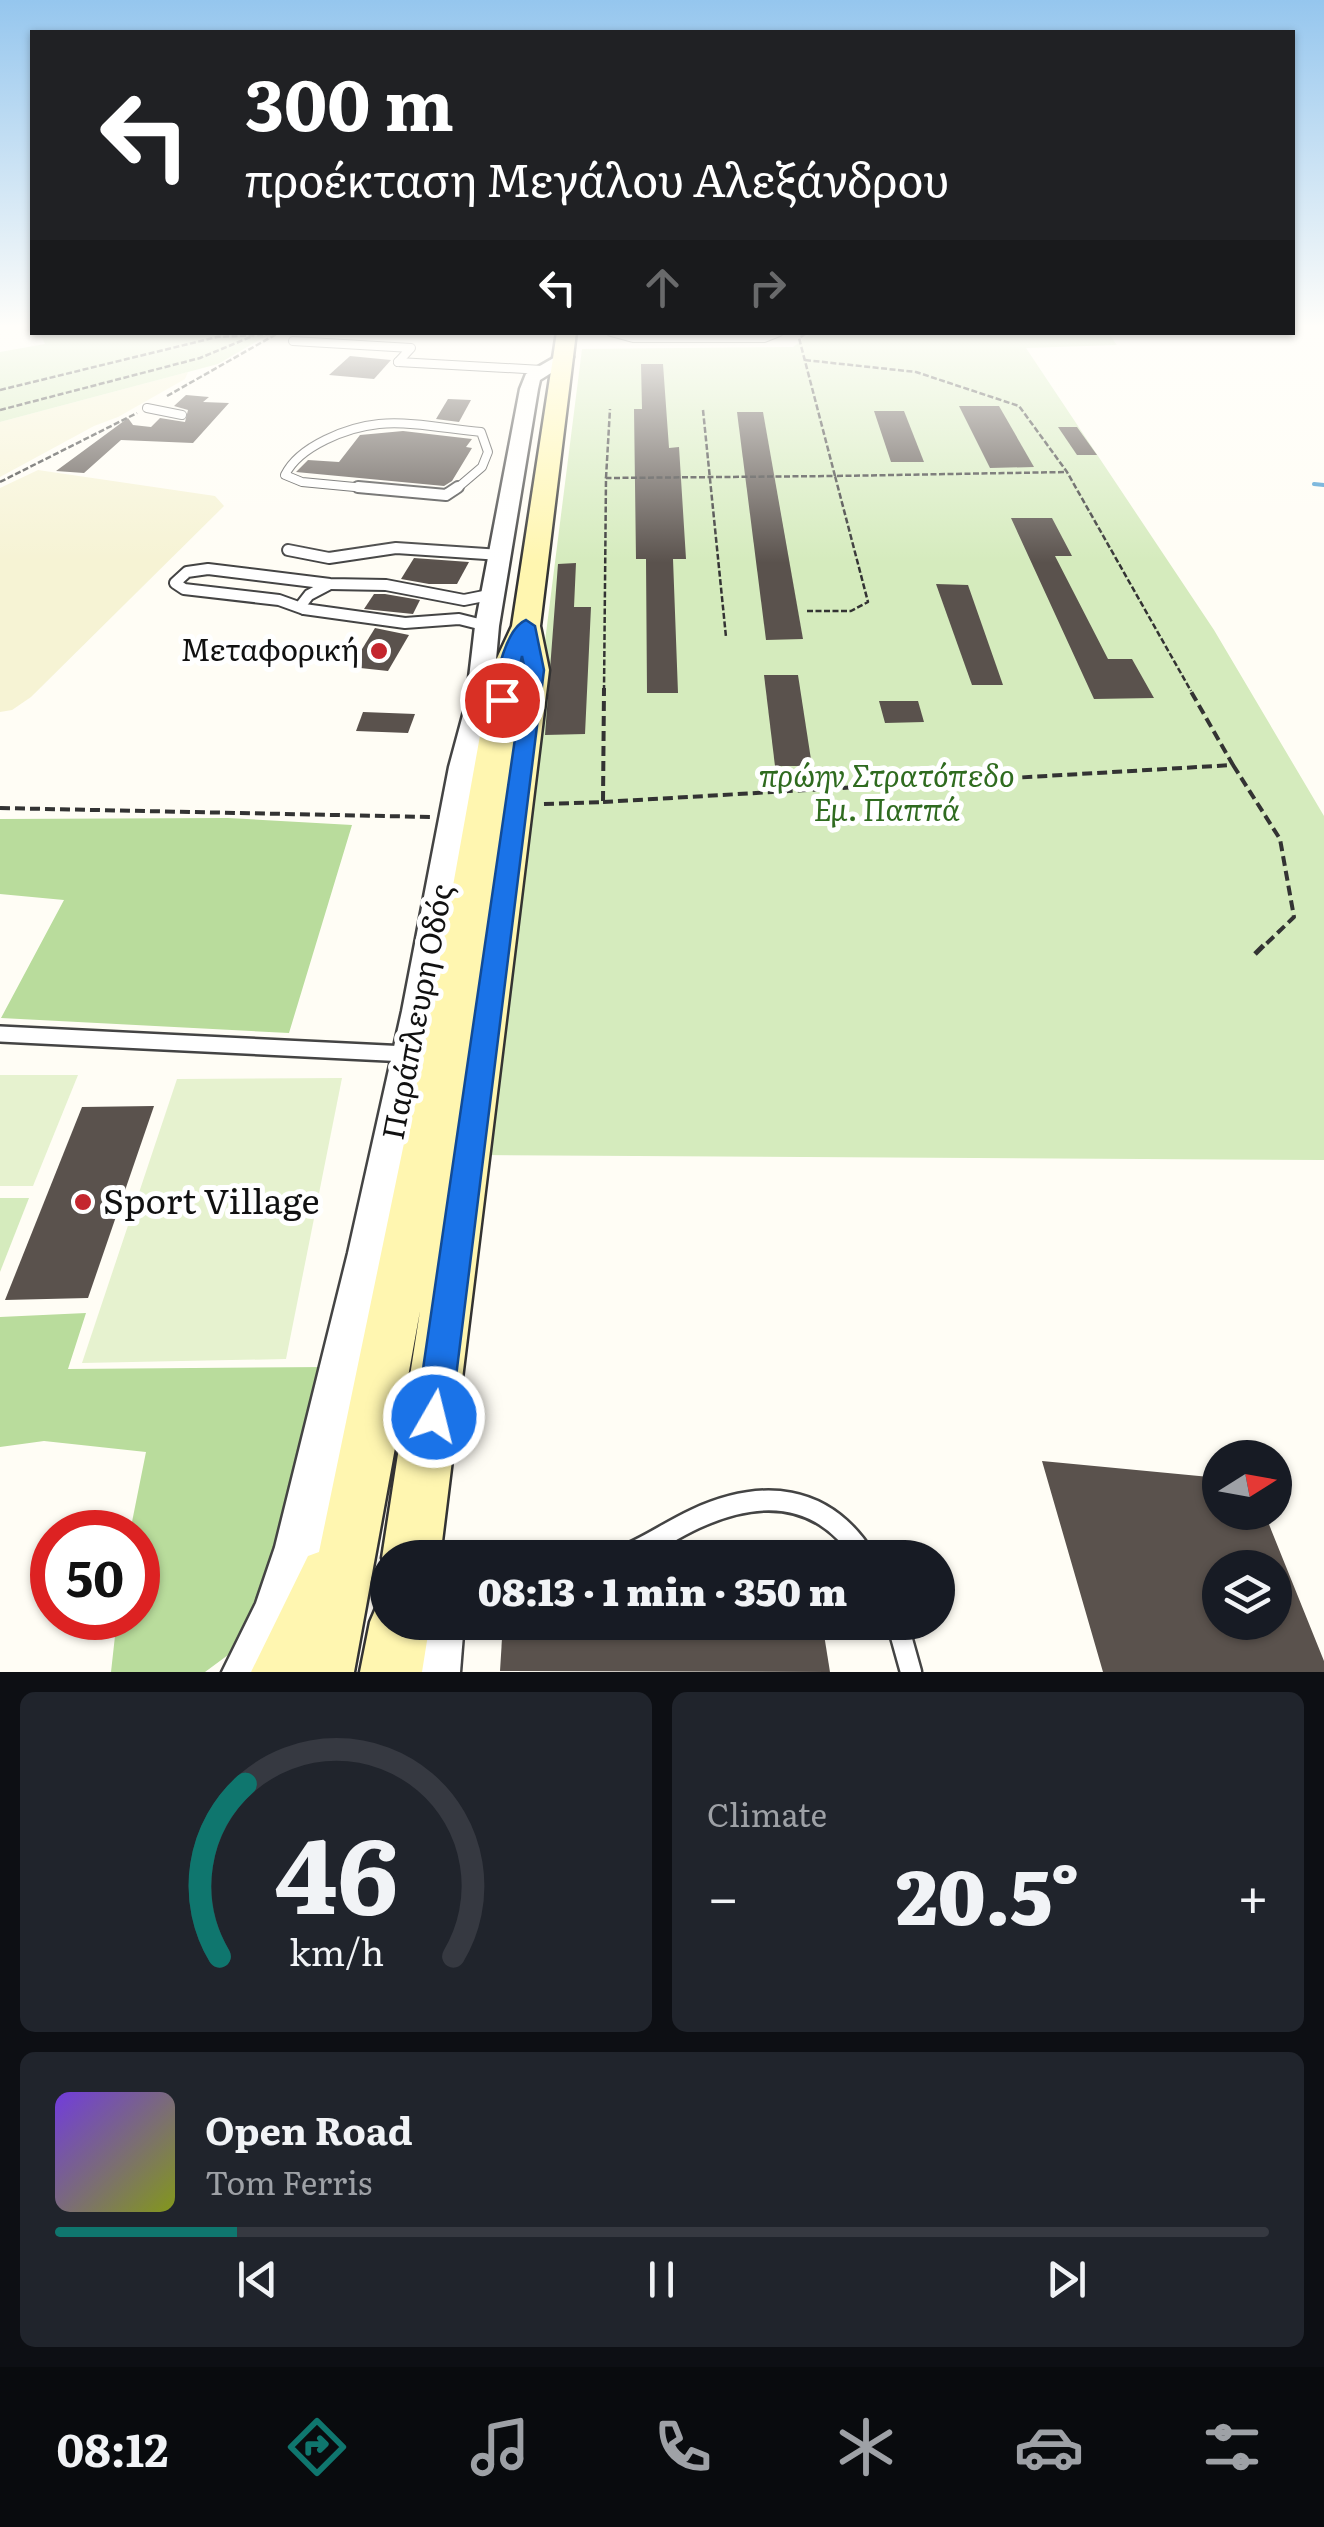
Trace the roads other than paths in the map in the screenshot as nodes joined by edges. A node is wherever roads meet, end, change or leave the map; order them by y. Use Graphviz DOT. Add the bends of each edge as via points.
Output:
graph roads {
  1 [pos="522,407"];
  2 [pos="542,407"];
  3 [pos="147,408"];
  4 [pos="182,415"];
  5 [pos="502,459"];
  6 [pos="288,550"];
  7 [pos="501,555"];
  8 [pos="330,584"];
  9 [pos="304,609"];
  10 [pos="486,613"];
  11 [pos="486,805"];
  12 [pos="0,1034"];
  13 [pos="410,1054"];
  14 [pos="359,1497"];
  15 [pos="415,1540"];
  16 [pos="662,1540"];
  17 [pos="850,1540"];
  18 [pos="397,1640"];
  19 [pos="441,1640"];
  20 [pos="903,1640"];
  21 [pos="248,1672"];
  22 [pos="282,1672"];
  23 [pos="324,1672"];
  24 [pos="391,1672"];
  25 [pos="438,1672"];
  26 [pos="911,1672"];
  1 -- 5 [label="street, Παράπλευρη Οδός"];
  2 -- 10 [label="main road"];
  3 -- 4 [label="lane"];
  5 -- 5 [label="lane" via="482,432 380,424 317,447 292,461 285,475 446,495"];
  5 -- 7 [label="street, Παράπλευρη Οδός"];
  6 -- 7 [label="lane" via="329,558 396,548"];
  7 -- 10 [label="street, Παράπλευρη Οδός"];
  8 -- 9 [label="lane" via="309,595"];
  8 -- 9 [label="lane" via="208,569 175,581 184,590"];
  8 -- 10 [label="lane" via="386,585"];
  9 -- 10 [label="lane" via="405,623"];
  10 -- 11 [label="street, Παράπλευρη Οδός" via="479,704"];
  10 -- 11 [label="main road" via="534,670"];
  11 -- 13 [label="street, Παράπλευρη Οδός"];
  11 -- 14 [label="main road" via="425,1170"];
  11 -- 15 [label="main road" via="456,1259"];
  12 -- 13 [label="lane"];
  13 -- 21 [label="street, Παράπλευρη Οδός" via="300,1538 272,1626"];
  14 -- 22 [label="main road"];
  14 -- 23 [label="main road"];
  16 -- 17 [label="lane" via="712,1512 794,1502 827,1513"];
  18 -- 24 [label="main road"];
  19 -- 25 [label="street"];
  20 -- 26 [label="lane"];
}
